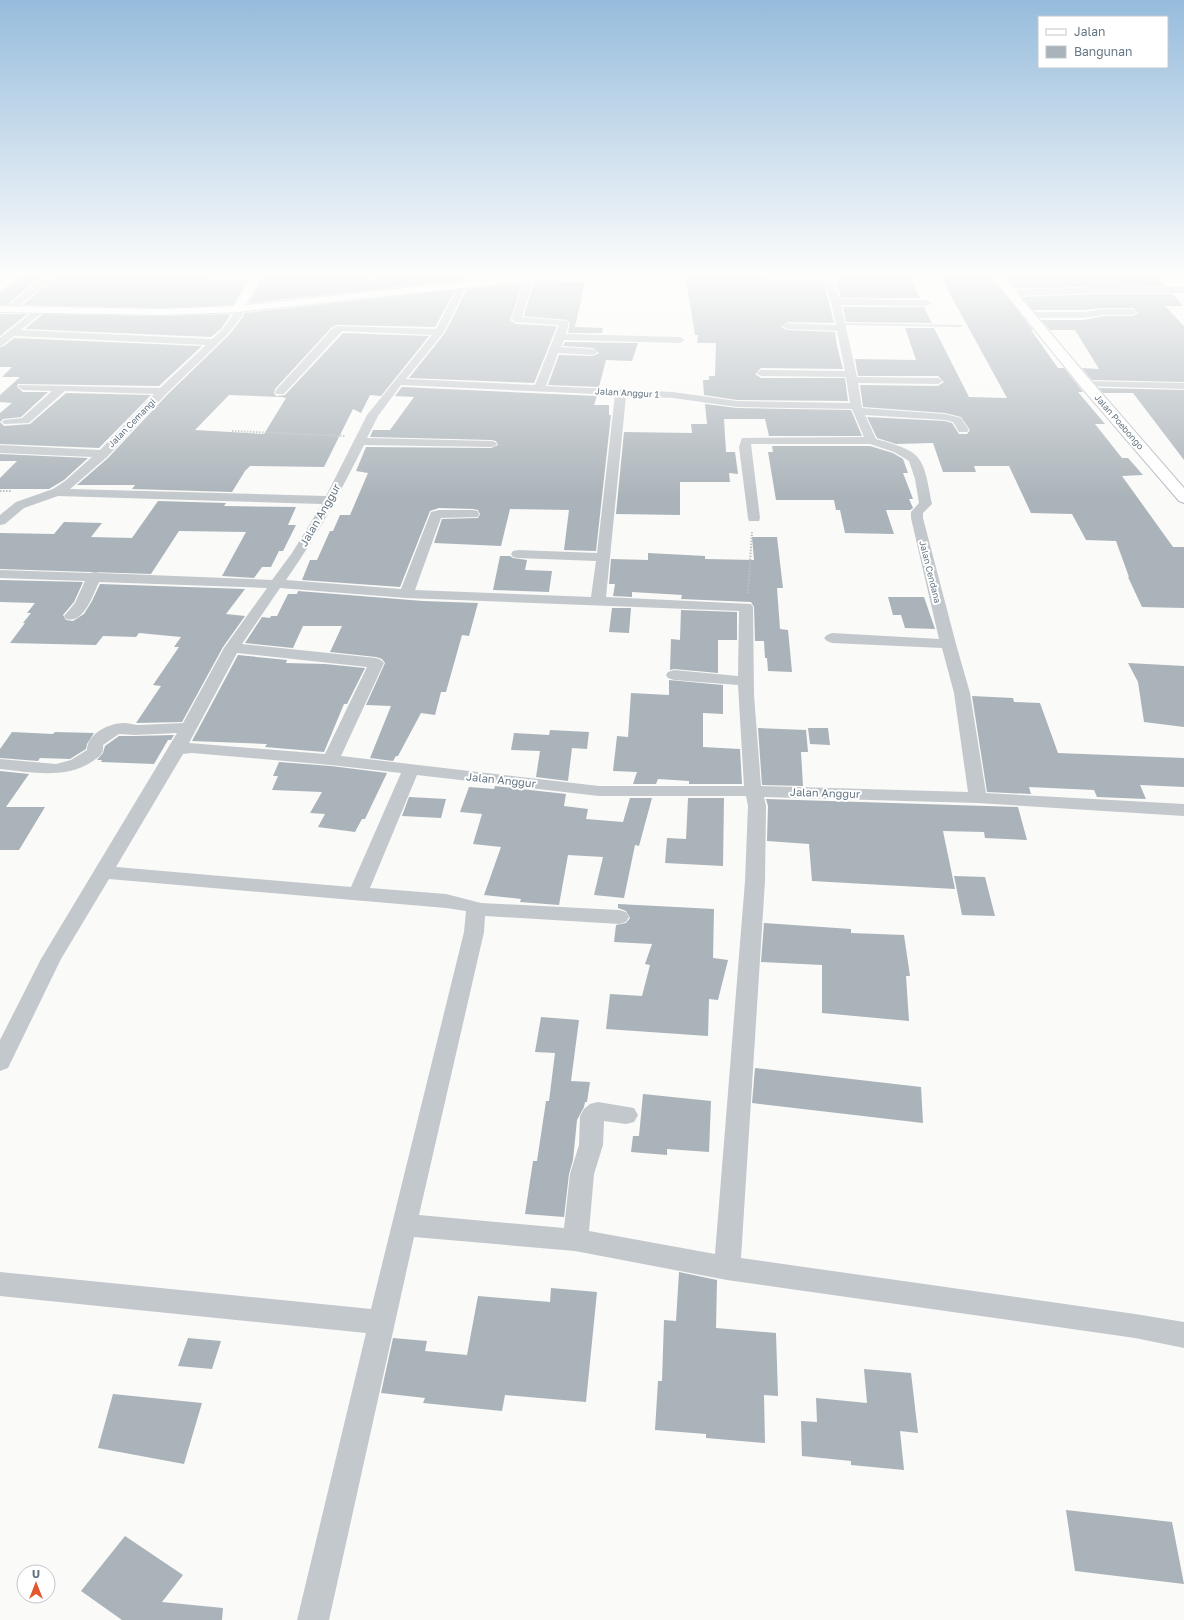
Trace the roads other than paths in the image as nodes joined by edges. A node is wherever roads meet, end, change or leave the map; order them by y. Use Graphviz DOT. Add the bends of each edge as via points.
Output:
graph roads {
  1 [pos="208,348"];
  2 [pos="320,348"];
  3 [pos="426,348"];
  4 [pos="846,348"];
  5 [pos="1055,348"];
  6 [pos="554,350"];
  7 [pos="593,352"];
  8 [pos="760,373"];
  9 [pos="852,377"];
  10 [pos="938,381"];
  11 [pos="398,382"];
  12 [pos="1086,384"];
  13 [pos="1184,386"];
  14 [pos="23,387"];
  15 [pos="62,388"];
  16 [pos="539,389"];
  17 [pos="163,391"];
  18 [pos="280,392"];
  19 [pos="621,393"];
  20 [pos="857,408"];
  21 [pos="3,424"];
  22 [pos="963,430"];
  23 [pos="360,439"];
  24 [pos="871,441"];
  25 [pos="491,444"];
  26 [pos="0,449"];
  27 [pos="103,454"];
  28 [pos="57,492"];
  29 [pos="1184,498"];
  30 [pos="330,500"];
  31 [pos="473,514"];
  32 [pos="754,518"];
  33 [pos="0,521"];
  34 [pos="518,554"];
  35 [pos="602,557"];
  36 [pos="0,574"];
  37 [pos="95,576"];
  38 [pos="277,584"];
  39 [pos="406,594"];
  40 [pos="598,601"];
  41 [pos="71,616"];
  42 [pos="832,638"];
  43 [pos="948,644"];
  44 [pos="232,648"];
  45 [pos="674,675"];
  46 [pos="746,681"];
  47 [pos="188,728"];
  48 [pos="177,749"];
  49 [pos="331,760"];
  50 [pos="0,764"];
  51 [pos="411,770"];
  52 [pos="753,791"];
  53 [pos="978,798"];
  54 [pos="1184,810"];
  55 [pos="104,872"];
  56 [pos="358,894"];
  57 [pos="476,909"];
  58 [pos="619,917"];
  59 [pos="0,1062"];
  60 [pos="626,1115"];
  61 [pos="404,1225"];
  62 [pos="576,1240"];
  63 [pos="727,1268"];
  64 [pos="0,1284"];
  65 [pos="382,1322"];
  66 [pos="1184,1335"];
  67 [pos="313,1620"];
  1 -- 17 [label="street, Jalan Cemangi"];
  2 -- 18 [label="street"];
  3 -- 11 [label="street, Jalan Anggur"];
  4 -- 9 [label="street"];
  5 -- 12 [label="street, Jalan Poebongo"];
  6 -- 7 [label="street"];
  6 -- 16 [label="street"];
  8 -- 9 [label="street"];
  9 -- 10 [label="street"];
  9 -- 20 [label="street"];
  11 -- 16 [label="street, Jalan Anggur 1"];
  11 -- 23 [label="street, Jalan Anggur" via="373,415"];
  12 -- 13 [label="street"];
  12 -- 29 [label="street, Jalan Poebongo"];
  14 -- 15 [label="street"];
  15 -- 17 [label="street"];
  15 -- 21 [label="street" via="25,421"];
  16 -- 19 [label="street, Jalan Anggur 1"];
  17 -- 27 [label="street, Jalan Cemangi"];
  19 -- 20 [label="street, Jalan Anggur 1" via="682,396 737,404"];
  19 -- 35 [label="street"];
  20 -- 22 [label="street, Jalan Anggur 1" via="945,417 957,420"];
  20 -- 24 [label="street"];
  23 -- 25 [label="street"];
  23 -- 30 [label="street, Jalan Anggur"];
  24 -- 32 [label="street" via="746,440"];
  24 -- 43 [label="street, Jalan Cendana" via="909,454 917,466 926,504 917,512 917,518"];
  26 -- 27 [label="street, Jalan Cemangi"];
  27 -- 28 [label="street, Jalan Cemangi"];
  28 -- 30 [label="street"];
  28 -- 33 [label="street, Jalan Cemangi" via="20,505"];
  30 -- 38 [label="street, Jalan Anggur"];
  31 -- 39 [label="street" via="436,515"];
  34 -- 35 [label="street"];
  35 -- 40 [label="street"];
  36 -- 37 [label="street"];
  37 -- 38 [label="street"];
  37 -- 41 [label="street" via="81,605"];
  38 -- 39 [label="street"];
  38 -- 44 [label="street, Jalan Anggur"];
  39 -- 40 [label="street"];
  40 -- 46 [label="street" via="746,607"];
  42 -- 43 [label="street"];
  43 -- 53 [label="street, Jalan Cendana" via="962,693"];
  44 -- 47 [label="street, Jalan Anggur"];
  44 -- 49 [label="street" via="376,663"];
  45 -- 46 [label="street"];
  46 -- 52 [label="street"];
  47 -- 48 [label="street, Jalan Anggur"];
  47 -- 50 [label="street" via="135,730 127,727 111,730 95,744 95,752 77,764 56,769"];
  48 -- 49 [label="street, Jalan Anggur" via="192,748"];
  48 -- 55 [label="street"];
  49 -- 51 [label="street, Jalan Anggur"];
  51 -- 52 [label="street, Jalan Anggur" via="599,791"];
  51 -- 56 [label="street"];
  52 -- 53 [label="street, Jalan Anggur"];
  52 -- 63 [label="street" via="757,802 754,881"];
  53 -- 54 [label="street, Jalan Anggur"];
  55 -- 56 [label="street"];
  55 -- 59 [label="street" via="51,959"];
  56 -- 57 [label="street" via="446,901"];
  57 -- 58 [label="street"];
  57 -- 61 [label="street" via="474,932"];
  60 -- 62 [label="street" via="598,1111 592,1116 591,1145 582,1174"];
  61 -- 62 [label="street"];
  61 -- 65 [label="street"];
  62 -- 63 [label="street"];
  63 -- 66 [label="street"];
  64 -- 65 [label="street"];
  65 -- 67 [label="street"];
}
